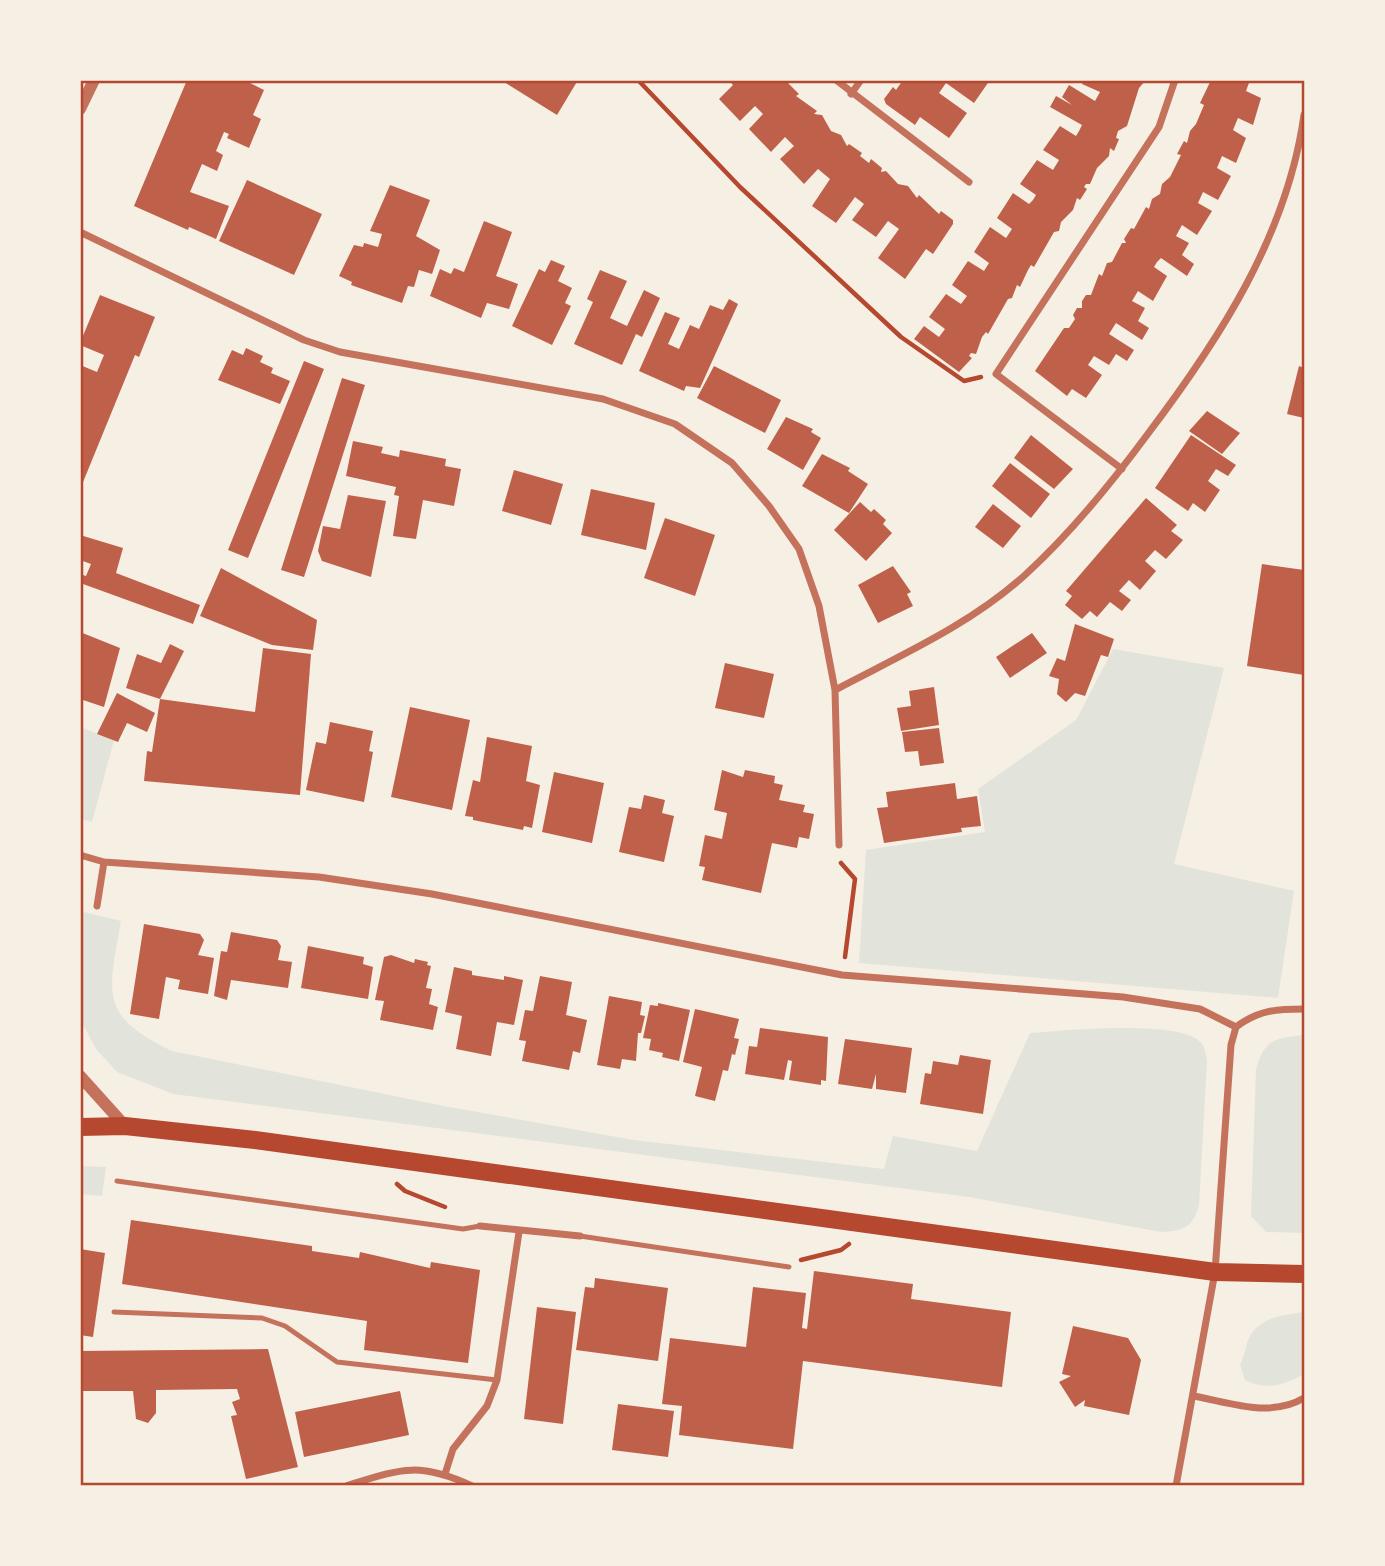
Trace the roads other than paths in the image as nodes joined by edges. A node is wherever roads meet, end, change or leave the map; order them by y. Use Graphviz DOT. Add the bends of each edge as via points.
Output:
graph roads {
  1 [pos="94,80"];
  2 [pos="836,80"];
  3 [pos="861,80"];
  4 [pos="1175,80"];
  5 [pos="851,94"];
  6 [pos="80,109"];
  7 [pos="1304,115"];
  8 [pos="969,182"];
  9 [pos="80,232"];
  10 [pos="1122,468"];
  11 [pos="835,690"];
  12 [pos="839,845"];
  13 [pos="80,855"];
  14 [pos="104,862"];
  15 [pos="97,906"];
  16 [pos="1304,1009"];
  17 [pos="1236,1027"];
  18 [pos="80,1076"];
  19 [pos="125,1126"];
  20 [pos="80,1127"];
  21 [pos="117,1181"];
  22 [pos="480,1226"];
  23 [pos="519,1232"];
  24 [pos="580,1236"];
  25 [pos="789,1267"];
  26 [pos="1215,1272"];
  27 [pos="1304,1273"];
  28 [pos="114,1312"];
  29 [pos="497,1380"];
  30 [pos="1194,1396"];
  31 [pos="1304,1398"];
  32 [pos="445,1474"];
  33 [pos="346,1486"];
  34 [pos="472,1486"];
  35 [pos="1176,1486"];
  1 -- 6 [label="street"];
  2 -- 5 [label="street"];
  3 -- 5 [label="street"];
  4 -- 10 [label="street" via="1159,127 996,374"];
  5 -- 8 [label="street"];
  7 -- 10 [label="street" via="1301,141 1256,270 1201,365"];
  9 -- 11 [label="street" via="292,334 340,352 603,399 675,424 732,463 799,549 818,606"];
  10 -- 11 [label="street" via="1079,521 1024,576 958,624"];
  11 -- 12 [label="street"];
  13 -- 14 [label="street"];
  14 -- 15 [label="street"];
  14 -- 17 [label="street" via="319,877 432,894 842,975 1123,997 1200,1009"];
  16 -- 17 [label="street" via="1253,1014"];
  17 -- 26 [label="street"];
  18 -- 19 [label="street"];
  19 -- 20 [label="main road"];
  19 -- 26 [label="main road"];
  21 -- 22 [label="lane" via="463,1229"];
  22 -- 23 [label="street"];
  23 -- 24 [label="street"];
  23 -- 29 [label="street"];
  24 -- 25 [label="lane"];
  26 -- 27 [label="main road"];
  26 -- 30 [label="street"];
  28 -- 29 [label="lane" via="262,1318 285,1326 337,1362"];
  29 -- 32 [label="street" via="487,1406 453,1449"];
  30 -- 31 [label="street" via="1270,1409"];
  30 -- 35 [label="street"];
  32 -- 33 [label="street" via="404,1469"];
  32 -- 34 [label="street"];
}
